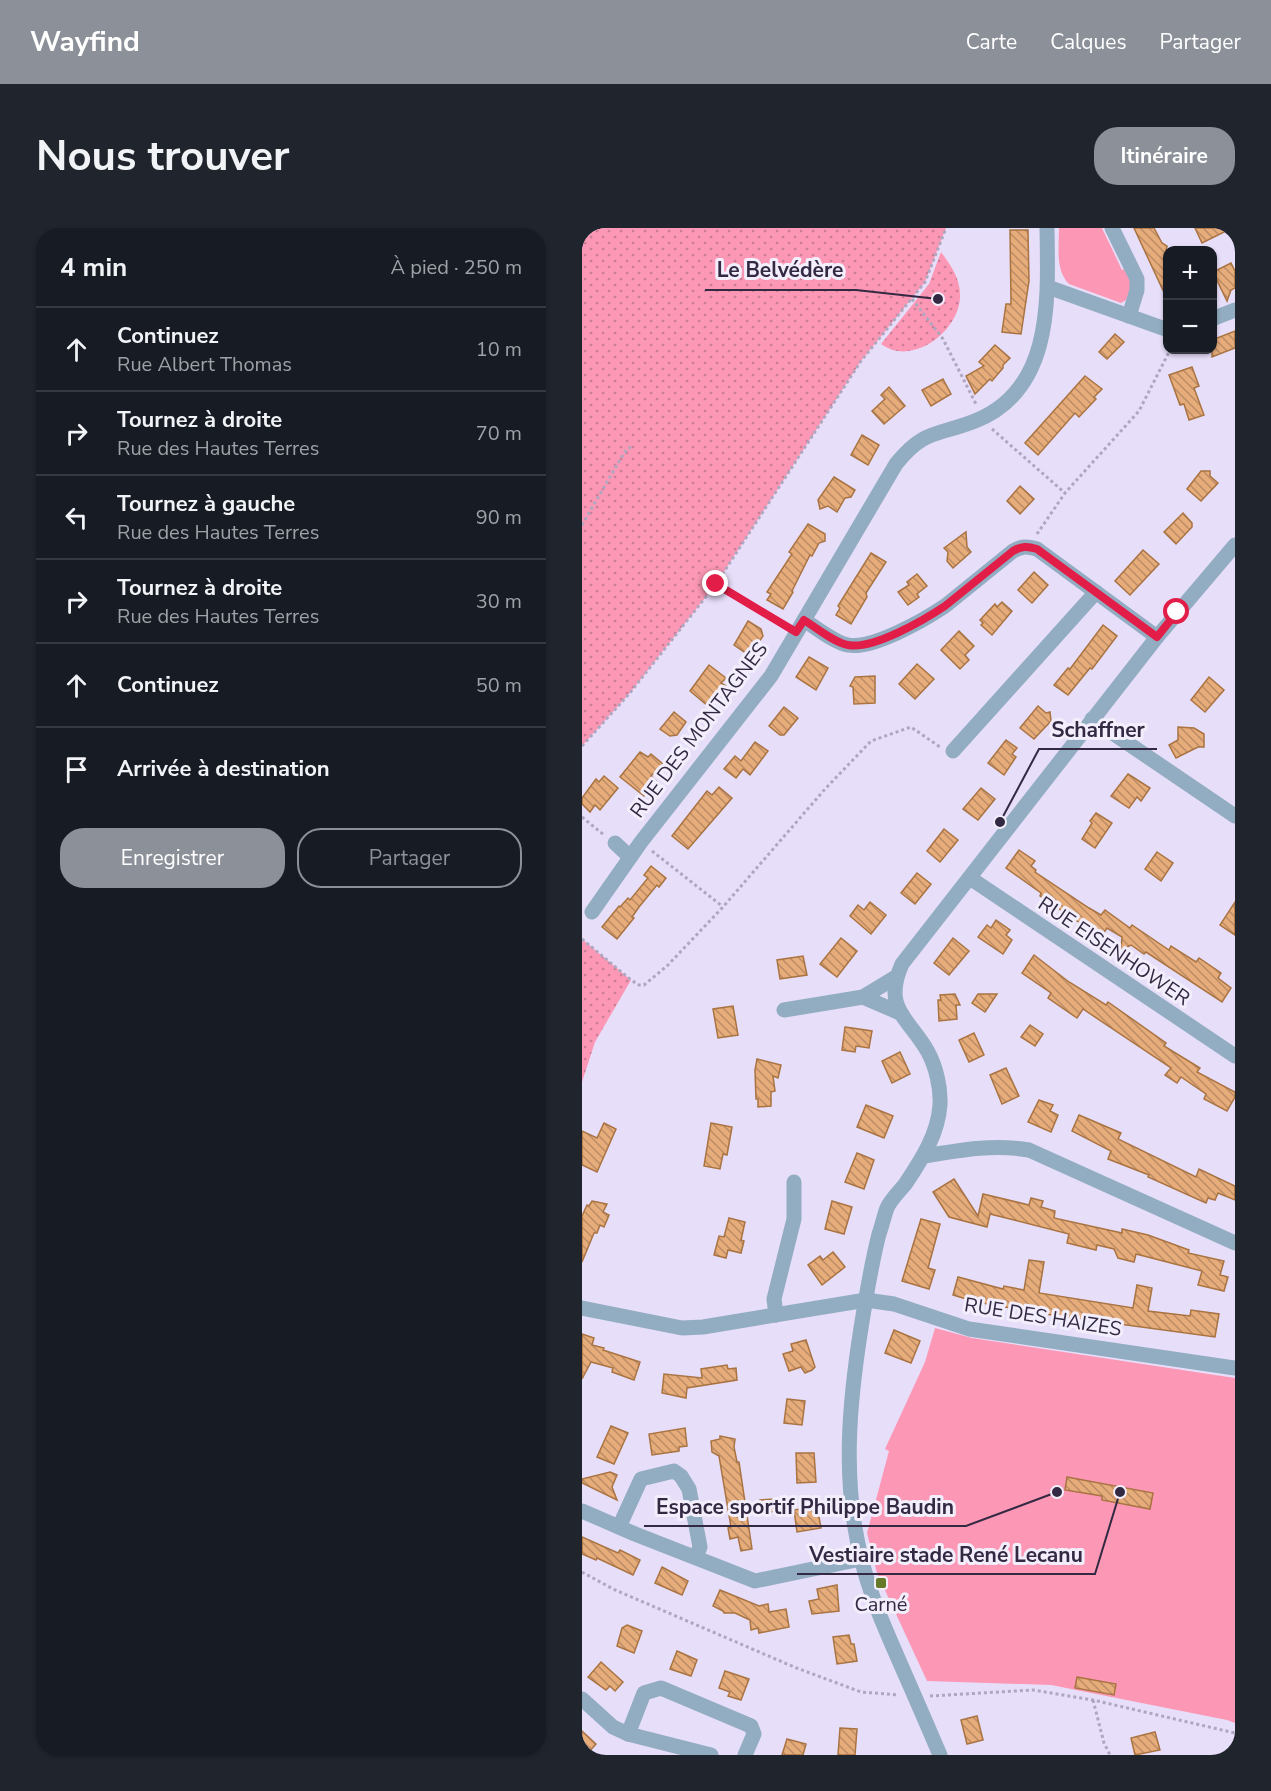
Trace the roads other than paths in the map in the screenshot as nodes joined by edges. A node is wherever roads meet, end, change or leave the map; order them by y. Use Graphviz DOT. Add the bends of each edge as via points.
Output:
graph roads {
  1 [pos="1047,228"];
  2 [pos="1112,228"];
  3 [pos="1048,287"];
  4 [pos="1235,310"];
  5 [pos="1129,316"];
  6 [pos="1217,318"];
  7 [pos="1163,329"];
  8 [pos="1235,545"];
  9 [pos="1096,592"];
  10 [pos="800,626"];
  11 [pos="1157,637"];
  12 [pos="1092,719"];
  13 [pos="953,751"];
  14 [pos="1234,814"];
  15 [pos="615,843"];
  16 [pos="630,857"];
  17 [pos="970,879"];
  18 [pos="592,912"];
  19 [pos="896,977"];
  20 [pos="863,997"];
  21 [pos="784,1010"];
  22 [pos="900,1013"];
  23 [pos="1235,1056"];
  24 [pos="924,1156"];
  25 [pos="794,1182"];
  26 [pos="1235,1243"];
  27 [pos="866,1300"];
  28 [pos="582,1308"];
  29 [pos="776,1315"];
  30 [pos="1235,1368"];
  31 [pos="582,1511"];
  32 [pos="619,1527"];
  33 [pos="696,1557"];
  34 [pos="861,1559"];
  35 [pos="582,1699"];
  36 [pos="628,1734"];
  37 [pos="711,1755"];
  38 [pos="745,1755"];
  39 [pos="940,1755"];
  1 -- 3 [label="street, RUE DES MONTAGNES"];
  2 -- 5 [label="street" via="1137,279"];
  3 -- 5 [label="street"];
  3 -- 10 [label="street, RUE DES MONTAGNES" via="1042,338 1033,365 1018,390 983,417 925,437 905,452"];
  4 -- 6 [label="street"];
  5 -- 7 [label="street"];
  8 -- 11 [label="street"];
  9 -- 10 [label="street" via="1028,546 1013,551 939,610 870,643 845,645"];
  9 -- 11 [label="street"];
  9 -- 13 [label="street"];
  10 -- 16 [label="street, RUE DES MONTAGNES" via="771,676"];
  11 -- 12 [label="street"];
  12 -- 14 [label="street"];
  12 -- 17 [label="street"];
  15 -- 16 [label="street"];
  16 -- 18 [label="street, RUE DES MONTAGNES"];
  17 -- 19 [label="street" via="902,964"];
  17 -- 23 [label="street, RUE EISENHOWER"];
  19 -- 20 [label="street"];
  19 -- 22 [label="street" via="895,998"];
  20 -- 21 [label="street"];
  20 -- 22 [label="street"];
  22 -- 24 [label="street" via="928,1052 939,1083 937,1120"];
  24 -- 26 [label="street" via="990,1146 1029,1150"];
  24 -- 27 [label="street" via="888,1207"];
  25 -- 29 [label="street" via="794,1219 774,1299"];
  27 -- 29 [label="street, RUE DES HAIZES"];
  27 -- 30 [label="street, RUE DES HAIZES" via="894,1304 969,1329"];
  27 -- 34 [label="street" via="849,1421 849,1470"];
  28 -- 29 [label="street, RUE DES HAIZES" via="682,1328 721,1326"];
  31 -- 32 [label="street"];
  32 -- 33 [label="street"];
  32 -- 33 [label="street" via="641,1479 675,1471 689,1489 700,1547"];
  33 -- 34 [label="street" via="755,1581"];
  34 -- 39 [label="street" via="884,1626"];
  35 -- 36 [label="street" via="613,1727"];
  36 -- 37 [label="street"];
  36 -- 38 [label="street" via="644,1693 661,1688 751,1726 754,1734"];
}
